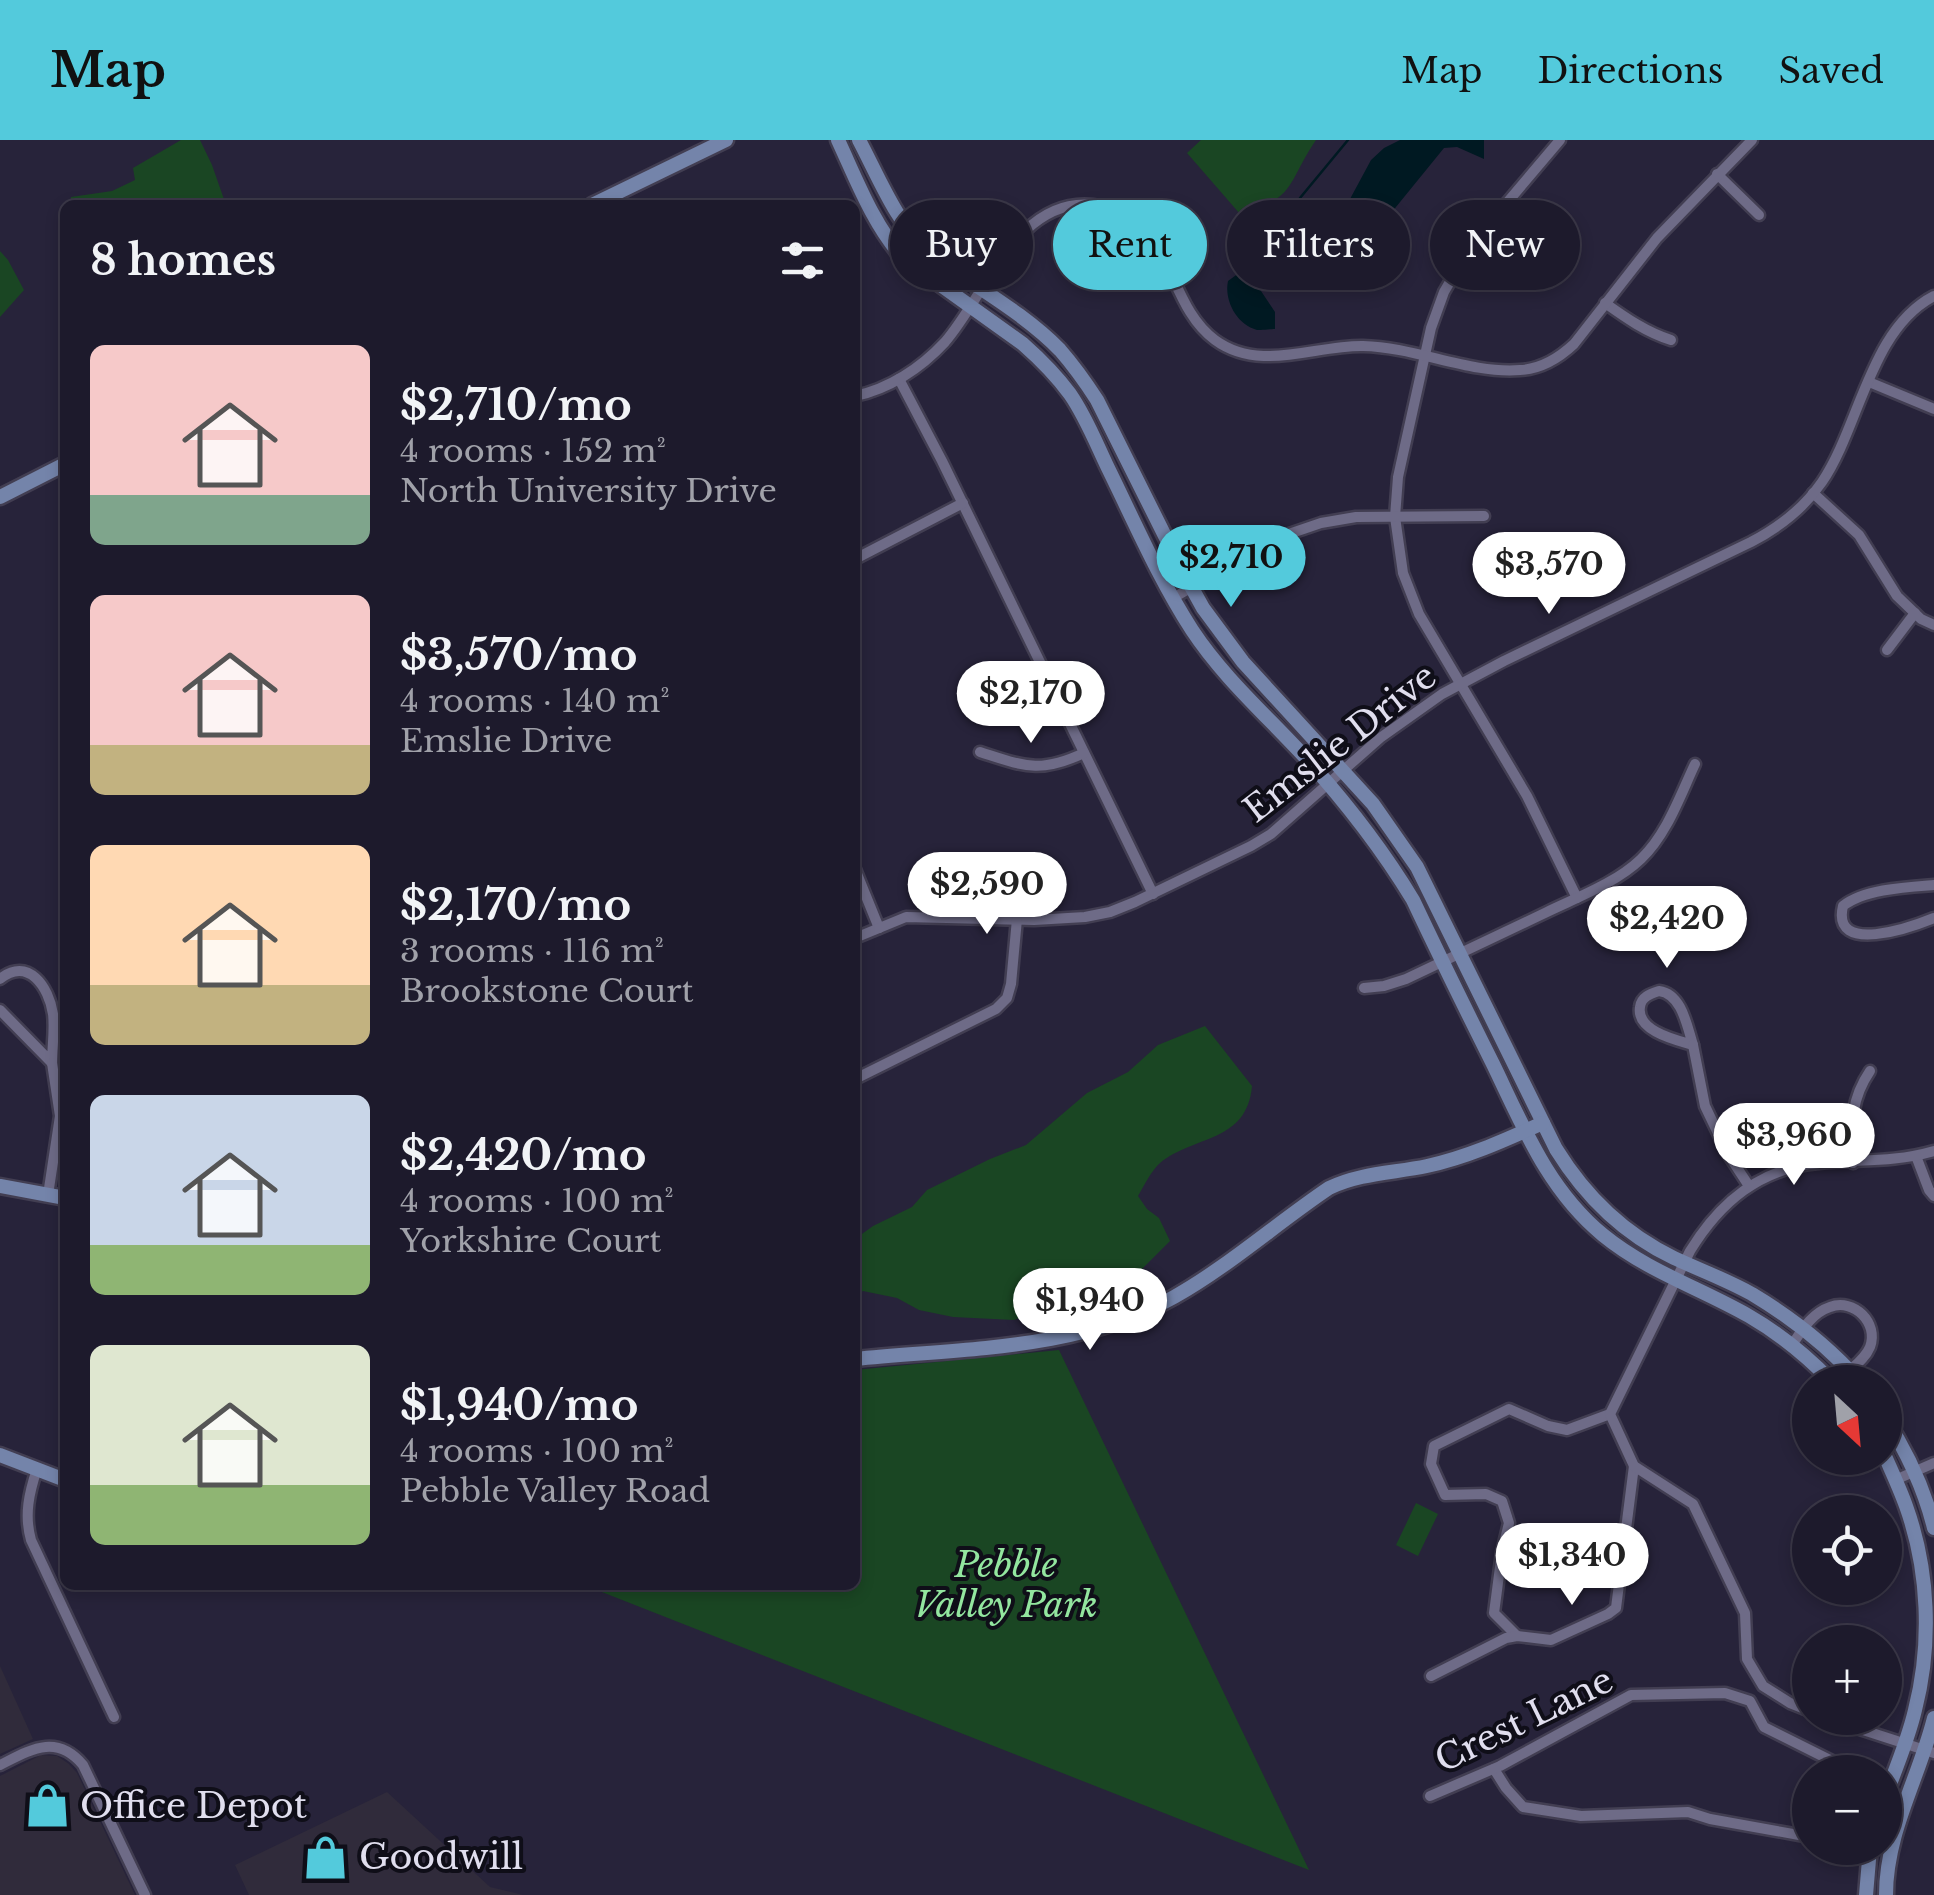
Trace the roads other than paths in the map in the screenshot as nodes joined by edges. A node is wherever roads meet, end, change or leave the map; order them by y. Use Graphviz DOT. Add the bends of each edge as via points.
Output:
graph roads {
  1 [pos="726,140"];
  2 [pos="838,140"];
  3 [pos="859,140"];
  4 [pos="1560,140"];
  5 [pos="1752,140"];
  6 [pos="1716,174"];
  7 [pos="884,189"];
  8 [pos="865,196"];
  9 [pos="602,200"];
  10 [pos="890,200"];
  11 [pos="1759,216"];
  12 [pos="1033,222"];
  13 [pos="981,290"];
  14 [pos="1934,296"];
  15 [pos="1605,303"];
  16 [pos="970,306"];
  17 [pos="1671,340"];
  18 [pos="1051,342"];
  19 [pos="1424,355"];
  20 [pos="1038,358"];
  21 [pos="899,379"];
  22 [pos="1869,382"];
  23 [pos="860,394"];
  24 [pos="1934,410"];
  25 [pos="60,467"];
  26 [pos="1813,493"];
  27 [pos="0,497"];
  28 [pos="963,503"];
  29 [pos="1484,516"];
  30 [pos="1395,517"];
  31 [pos="1158,522"];
  32 [pos="1139,531"];
  33 [pos="860,556"];
  34 [pos="1192,588"];
  35 [pos="1173,598"];
  36 [pos="1915,612"];
  37 [pos="1934,625"];
  38 [pos="1887,650"];
  39 [pos="1460,684"];
  40 [pos="980,752"];
  41 [pos="1084,753"];
  42 [pos="1695,764"];
  43 [pos="1342,771"];
  44 [pos="1328,784"];
  45 [pos="860,882"];
  46 [pos="1934,884"];
  47 [pos="1153,894"];
  48 [pos="1577,898"];
  49 [pos="1934,918"];
  50 [pos="1017,919"];
  51 [pos="878,928"];
  52 [pos="860,936"];
  53 [pos="1461,953"];
  54 [pos="1443,962"];
  55 [pos="0,979"];
  56 [pos="1364,988"];
  57 [pos="0,1010"];
  58 [pos="1693,1045"];
  59 [pos="52,1063"];
  60 [pos="1870,1071"];
  61 [pos="860,1077"];
  62 [pos="1544,1123"];
  63 [pos="1525,1131"];
  64 [pos="1934,1151"];
  65 [pos="1916,1156"];
  66 [pos="1853,1162"];
  67 [pos="0,1186"];
  68 [pos="1749,1186"];
  69 [pos="48,1195"];
  70 [pos="1934,1196"];
  71 [pos="60,1197"];
  72 [pos="1685,1262"];
  73 [pos="1676,1280"];
  74 [pos="1803,1328"];
  75 [pos="1792,1345"];
  76 [pos="860,1359"];
  77 [pos="1814,1365"];
  78 [pos="1842,1365"];
  79 [pos="1860,1365"];
  80 [pos="1610,1414"];
  81 [pos="1902,1449"];
  82 [pos="0,1455"];
  83 [pos="1934,1463"];
  84 [pos="1634,1466"];
  85 [pos="37,1469"];
  86 [pos="1914,1471"];
  87 [pos="1893,1475"];
  88 [pos="60,1478"];
  89 [pos="1895,1480"];
  90 [pos="1934,1528"];
  91 [pos="1930,1606"];
  92 [pos="1517,1636"];
  93 [pos="1431,1676"];
  94 [pos="1792,1704"];
  95 [pos="114,1718"];
  96 [pos="1934,1718"];
  97 [pos="1878,1735"];
  98 [pos="1905,1744"];
  99 [pos="1929,1752"];
  100 [pos="1820,1755"];
  101 [pos="1901,1755"];
  102 [pos="0,1765"];
  103 [pos="1494,1769"];
  104 [pos="1430,1796"];
  105 [pos="1902,1810"];
  106 [pos="1792,1834"];
  107 [pos="1869,1865"];
  108 [pos="1887,1865"];
  109 [pos="146,1895"];
  110 [pos="1866,1895"];
  111 [pos="1886,1895"];
  1 -- 9 [label="street"];
  2 -- 8 [label="street"];
  3 -- 7 [label="street"];
  4 -- 19 [label="street" via="1458,264"];
  5 -- 6 [label="street"];
  6 -- 11 [label="street"];
  6 -- 15 [label="street"];
  7 -- 8 [label="street"];
  7 -- 10 [label="street"];
  8 -- 16 [label="street" via="904,258"];
  12 -- 19 [label="street" via="1090,204 1122,213 1159,248 1204,330 1233,350 1269,357 1362,346"];
  13 -- 16 [label="street"];
  13 -- 18 [label="street"];
  14 -- 22 [label="street, Emslie Drive" via="1894,332"];
  15 -- 17 [label="street"];
  15 -- 19 [label="street" via="1566,351 1536,368 1505,370"];
  16 -- 20 [label="street"];
  16 -- 21 [label="street" via="944,342"];
  18 -- 20 [label="street"];
  18 -- 31 [label="street" via="1097,400"];
  19 -- 30 [label="street"];
  20 -- 32 [label="street" via="1080,410"];
  21 -- 23 [label="street"];
  21 -- 28 [label="street"];
  22 -- 24 [label="street"];
  22 -- 26 [label="street, Emslie Drive"];
  25 -- 27 [label="street"];
  26 -- 36 [label="street" via="1859,535 1890,588"];
  26 -- 39 [label="street, Emslie Drive" via="1750,542"];
  28 -- 33 [label="street"];
  28 -- 41 [label="street"];
  29 -- 30 [label="street"];
  30 -- 34 [label="street" via="1309,526"];
  30 -- 39 [label="street" via="1410,595"];
  31 -- 32 [label="street"];
  31 -- 34 [label="street"];
  32 -- 35 [label="street"];
  34 -- 35 [label="street"];
  34 -- 43 [label="street" via="1244,662"];
  35 -- 44 [label="street" via="1222,670"];
  36 -- 37 [label="street"];
  36 -- 38 [label="street"];
  39 -- 43 [label="street, Emslie Drive"];
  39 -- 48 [label="street" via="1527,796"];
  40 -- 41 [label="street" via="1038,767"];
  41 -- 47 [label="street"];
  42 -- 48 [label="street" via="1648,851"];
  43 -- 44 [label="street, Emslie Drive"];
  43 -- 53 [label="street" via="1395,833"];
  44 -- 47 [label="street, Emslie Drive" via="1272,834"];
  44 -- 54 [label="street" via="1390,861"];
  45 -- 51 [label="street"];
  46 -- 49 [label="street" via="1855,897 1841,915 1858,935"];
  47 -- 50 [label="street, Emslie Drive" via="1085,917"];
  48 -- 53 [label="street"];
  50 -- 51 [label="street, Emslie Drive" via="906,917"];
  50 -- 61 [label="street" via="1008,998"];
  51 -- 52 [label="street, Emslie Drive"];
  53 -- 54 [label="street"];
  53 -- 62 [label="street"];
  54 -- 56 [label="street"];
  54 -- 63 [label="street"];
  55 -- 59 [label="street" via="21,970 44,989 54,1020"];
  57 -- 59 [label="street"];
  58 -- 58 [label="street" via="1671,994 1659,991 1643,999 1640,1012 1648,1027"];
  58 -- 68 [label="street" via="1706,1106"];
  59 -- 69 [label="street" via="60,1116"];
  60 -- 66 [label="street" via="1852,1115"];
  62 -- 63 [label="street"];
  62 -- 72 [label="street" via="1572,1175 1602,1209"];
  63 -- 73 [label="street" via="1580,1214"];
  63 -- 76 [label="street" via="1430,1166 1345,1180 1175,1296 1106,1326 1037,1342"];
  64 -- 65 [label="street"];
  65 -- 66 [label="street"];
  65 -- 70 [label="street"];
  66 -- 68 [label="street" via="1794,1167"];
  67 -- 69 [label="street"];
  68 -- 72 [label="street" via="1713,1216"];
  69 -- 71 [label="street"];
  72 -- 73 [label="street"];
  72 -- 74 [label="street"];
  73 -- 75 [label="street"];
  73 -- 80 [label="street"];
  74 -- 75 [label="street"];
  74 -- 78 [label="street"];
  74 -- 79 [label="street" via="1829,1307 1859,1310 1872,1336"];
  75 -- 77 [label="street"];
  80 -- 84 [label="street"];
  80 -- 92 [label="street" via="1566,1430 1509,1409 1434,1446 1431,1464 1446,1494 1502,1501 1509,1522 1494,1613"];
  81 -- 86 [label="street"];
  82 -- 85 [label="street"];
  83 -- 86 [label="street"];
  84 -- 92 [label="street" via="1616,1608 1551,1640"];
  84 -- 94 [label="street" via="1692,1504 1745,1613 1747,1659 1763,1686"];
  85 -- 88 [label="street"];
  85 -- 95 [label="street" via="28,1504 30,1540"];
  86 -- 89 [label="street"];
  86 -- 90 [label="street"];
  87 -- 89 [label="street"];
  89 -- 91 [label="street"];
  91 -- 98 [label="street"];
  92 -- 93 [label="street"];
  96 -- 99 [label="street"];
  97 -- 98 [label="street"];
  98 -- 99 [label="street"];
  98 -- 101 [label="street"];
  99 -- 105 [label="street"];
  100 -- 103 [label="street, Crest Lane" via="1764,1727 1750,1701 1724,1694 1631,1696"];
  102 -- 109 [label="street" via="49,1746 77,1758"];
  103 -- 104 [label="street, Crest Lane"];
  103 -- 106 [label="street" via="1523,1807 1581,1816 1688,1812"];
  107 -- 110 [label="street"];
  108 -- 111 [label="street"];
}
